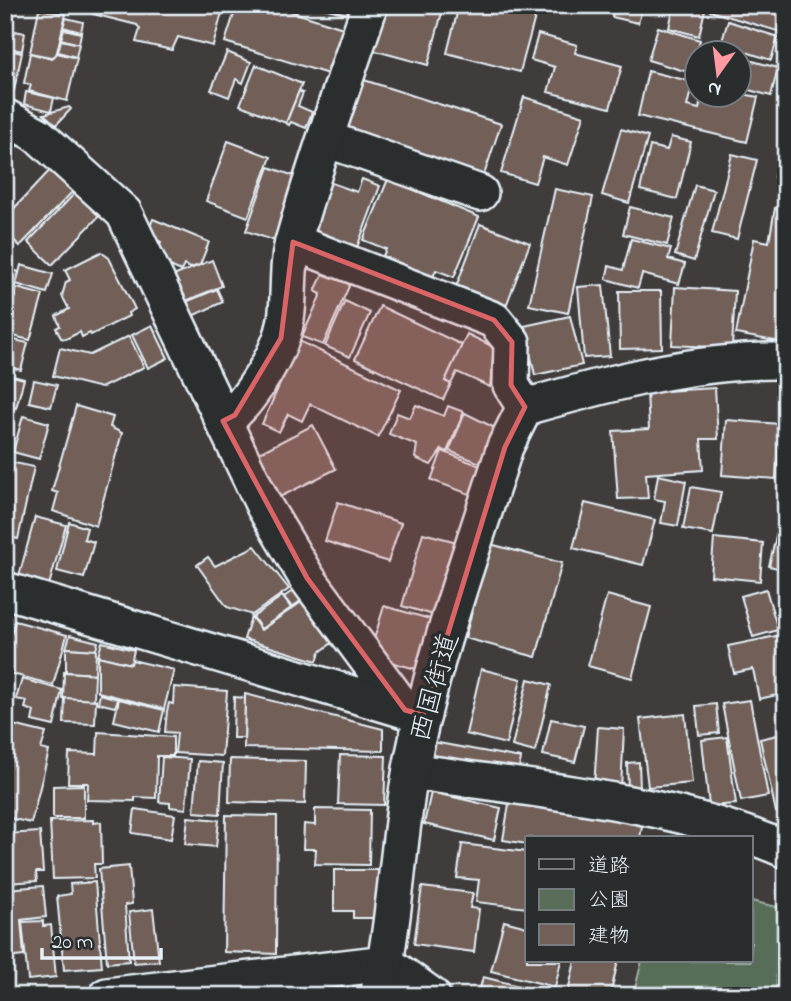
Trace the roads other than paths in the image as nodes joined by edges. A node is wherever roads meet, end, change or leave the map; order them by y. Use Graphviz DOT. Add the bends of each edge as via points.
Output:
graph roads {
  1 [pos="370,5"];
  2 [pos="5,117"];
  3 [pos="326,139"];
  4 [pos="480,194"];
  5 [pos="293,242"];
  6 [pos="786,361"];
  7 [pos="525,407"];
  8 [pos="223,421"];
  9 [pos="5,590"];
  10 [pos="414,712"];
  11 [pos="411,771"];
  12 [pos="751,836"];
  13 [pos="752,836"];
  14 [pos="786,850"];
  15 [pos="382,979"];
  16 [pos="120,995"];
  17 [pos="432,996"];
  1 -- 3 [label="street"];
  2 -- 8 [label="street" via="38,135 124,213"];
  3 -- 4 [label="street"];
  3 -- 5 [label="street"];
  5 -- 7 [label="street" via="494,320 512,342 511,385"];
  5 -- 8 [label="street" via="289,311 281,338 234,415"];
  6 -- 7 [label="street" via="737,360 614,382"];
  7 -- 10 [label="street, 西国街道" via="505,447"];
  8 -- 10 [label="street" via="264,506 307,578"];
  9 -- 10 [label="street"];
  10 -- 11 [label="street, 西国街道"];
  11 -- 12 [label="street" via="574,795"];
  11 -- 15 [label="street, 西国街道"];
  13 -- 14 [label="street"];
  15 -- 16 [label="street"];
  15 -- 17 [label="street"];
}
